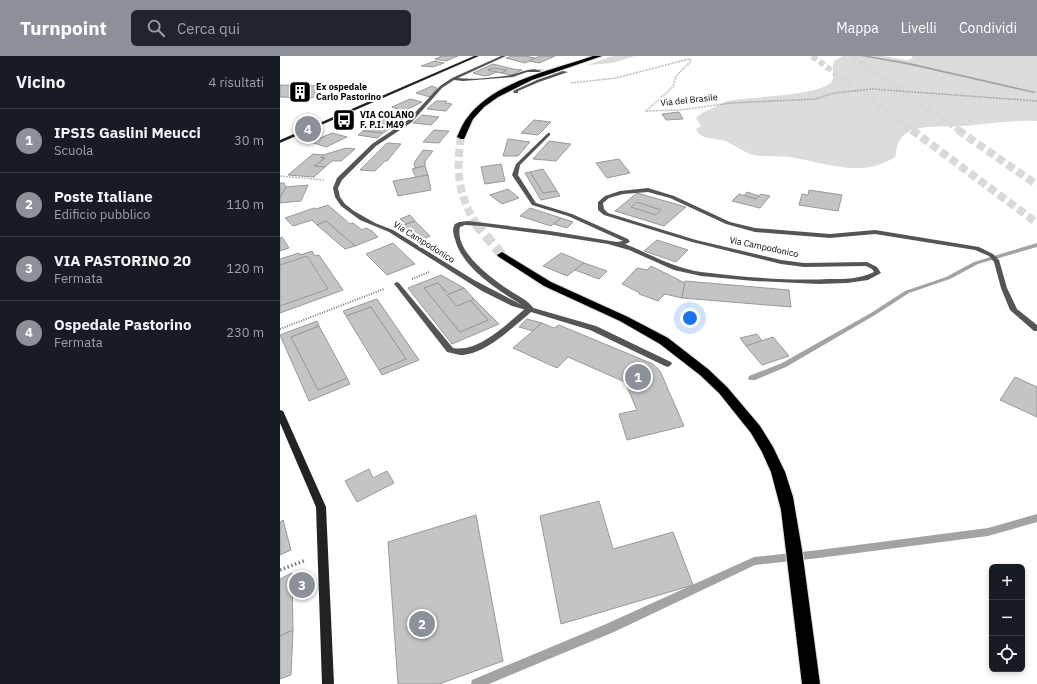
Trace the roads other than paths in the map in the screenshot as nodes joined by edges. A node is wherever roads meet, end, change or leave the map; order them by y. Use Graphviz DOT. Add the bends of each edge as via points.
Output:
graph roads {
  1 [pos="477,56"];
  2 [pos="504,56"];
  3 [pos="599,56"];
  4 [pos="539,71"];
  5 [pos="564,72"];
  6 [pos="453,79"];
  7 [pos="516,92"];
  8 [pos="548,134"];
  9 [pos="461,137"];
  10 [pos="280,142"];
  11 [pos="618,244"];
  12 [pos="502,255"];
  13 [pos="398,284"];
  14 [pos="530,310"];
  15 [pos="1037,329"];
  16 [pos="668,364"];
  17 [pos="280,413"];
  18 [pos="328,684"];
  19 [pos="812,684"];
  1 -- 10 [label="main road"];
  2 -- 6 [label="street"];
  3 -- 9 [label="highway" via="533,78 492,98 470,117"];
  4 -- 6 [label="street" via="526,71 513,76"];
  5 -- 7 [label="street"];
  6 -- 14 [label="street, Via Campodonico" via="441,87 410,120 374,145 339,179 334,189 341,202 362,220 391,231 486,290 522,309"];
  8 -- 11 [label="street" via="518,165 515,175 534,204 570,216 627,242"];
  11 -- 14 [label="street, Via Campodonico" via="468,223 457,226 456,236 460,245 476,268 487,279 527,305"];
  11 -- 15 [label="street, Via Campodonico" via="676,269 700,275 765,281 834,281 872,278 878,273 867,264 804,265 756,257 694,241 606,214 601,210 600,203 607,197 641,190 672,197 728,223 755,230 830,236 875,232 968,246 992,255 1014,310"];
  12 -- 19 [label="highway" via="538,278 645,329 668,344 694,362 752,424 778,471 787,502"];
  13 -- 14 [label="street" via="450,350 455,352 464,353 478,347"];
  14 -- 16 [label="street, Via Campodonico" via="593,328"];
  17 -- 18 [label="main road" via="321,507"];
}
